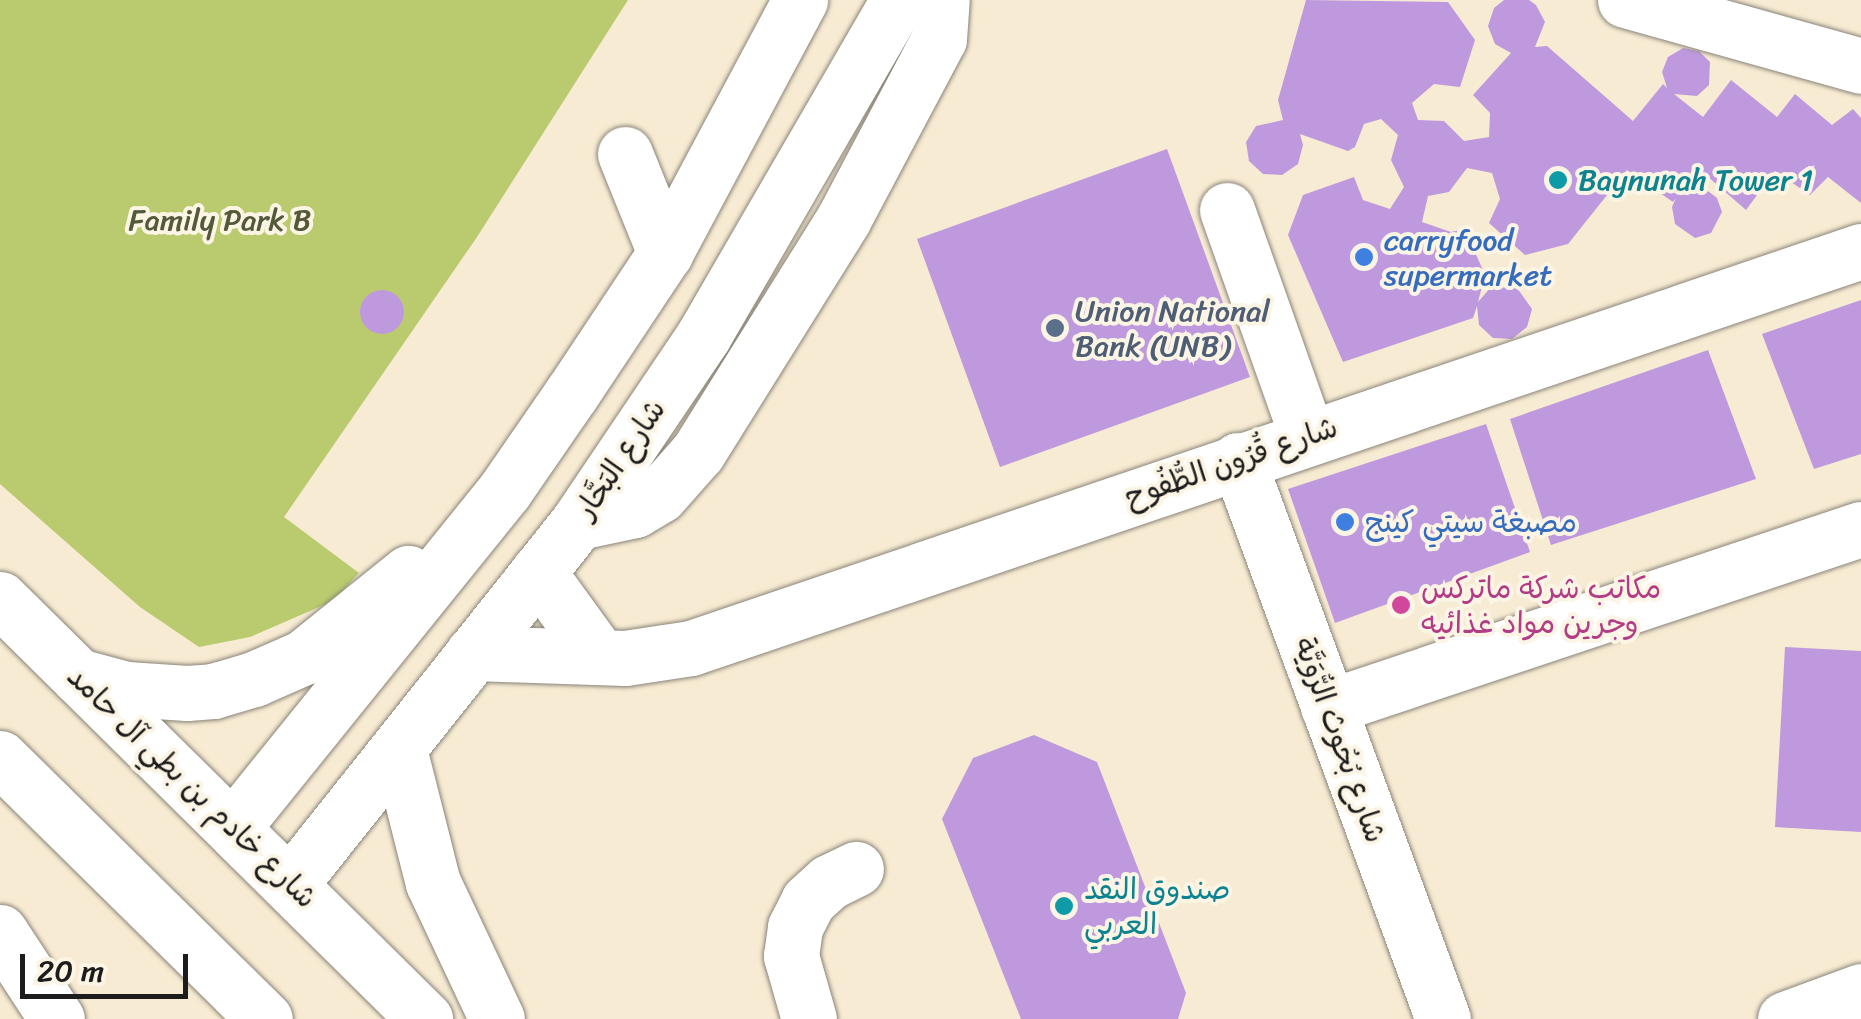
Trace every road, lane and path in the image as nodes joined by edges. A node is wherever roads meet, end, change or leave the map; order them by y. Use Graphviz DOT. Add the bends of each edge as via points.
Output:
graph roads {
  1 [pos="800,0"];
  2 [pos="898,0"];
  3 [pos="942,0"];
  4 [pos="1625,0"];
  5 [pos="1861,66"];
  6 [pos="625,154"];
  7 [pos="1227,210"];
  8 [pos="1861,252"];
  9 [pos="665,253"];
  10 [pos="1308,436"];
  11 [pos="1238,460"];
  12 [pos="506,490"];
  13 [pos="578,522"];
  14 [pos="1861,529"];
  15 [pos="538,572"];
  16 [pos="0,599"];
  17 [pos="474,653"];
  18 [pos="599,656"];
  19 [pos="78,676"];
  20 [pos="1328,707"];
  21 [pos="399,749"];
  22 [pos="0,758"];
  23 [pos="234,826"];
  24 [pos="856,869"];
  25 [pos="291,883"];
  26 [pos="0,932"];
  27 [pos="1861,990"];
  28 [pos="57,1019"];
  29 [pos="265,1019"];
  30 [pos="425,1019"];
  31 [pos="497,1019"];
  32 [pos="808,1019"];
  33 [pos="1443,1019"];
  34 [pos="1785,1019"];
  1 -- 9 [label="street"];
  2 -- 13 [label="street, شارع البَحَّار" via="725,301"];
  3 -- 13 [label="street" via="939,39 869,172 698,452 670,485 635,510"];
  4 -- 5 [label="street"];
  6 -- 9 [label="street"];
  7 -- 10 [label="street"];
  8 -- 10 [label="street, شارع قُرُون الطُّفُوح"];
  9 -- 12 [label="street"];
  10 -- 11 [label="street, شارع قُرُون الطُّفُوح"];
  11 -- 18 [label="street, شارع قُرُون الطُّفُوح" via="691,648"];
  11 -- 20 [label="street, شارع بُحُوث الرُّوَيَّة"];
  12 -- 19 [label="street" via="304,657 213,691 126,689"];
  12 -- 23 [label="street"];
  13 -- 15 [label="street, شارع البَحَّار"];
  14 -- 20 [label="street"];
  15 -- 17 [label="street, شارع البَحَّار"];
  15 -- 18 [label="street"];
  16 -- 19 [label="street, شارع خادم بن بطي آل حامد"];
  17 -- 18 [label="street, شارع قُرُون الطُّفُوح"];
  17 -- 21 [label="street, شارع البَحَّار"];
  19 -- 23 [label="street, شارع خادم بن بطي آل حامد"];
  20 -- 33 [label="street, شارع بُحُوث الرُّوَيَّة"];
  21 -- 25 [label="street, شارع البَحَّار"];
  21 -- 31 [label="street" via="434,883"];
  22 -- 29 [label="street"];
  23 -- 25 [label="street, شارع خادم بن بطي آل حامد"];
  24 -- 32 [label="street" via="808,901 795,927 791,956"];
  25 -- 30 [label="street, شارع خادم بن بطي آل حامد"];
  26 -- 28 [label="street"];
  27 -- 34 [label="street"];
}
